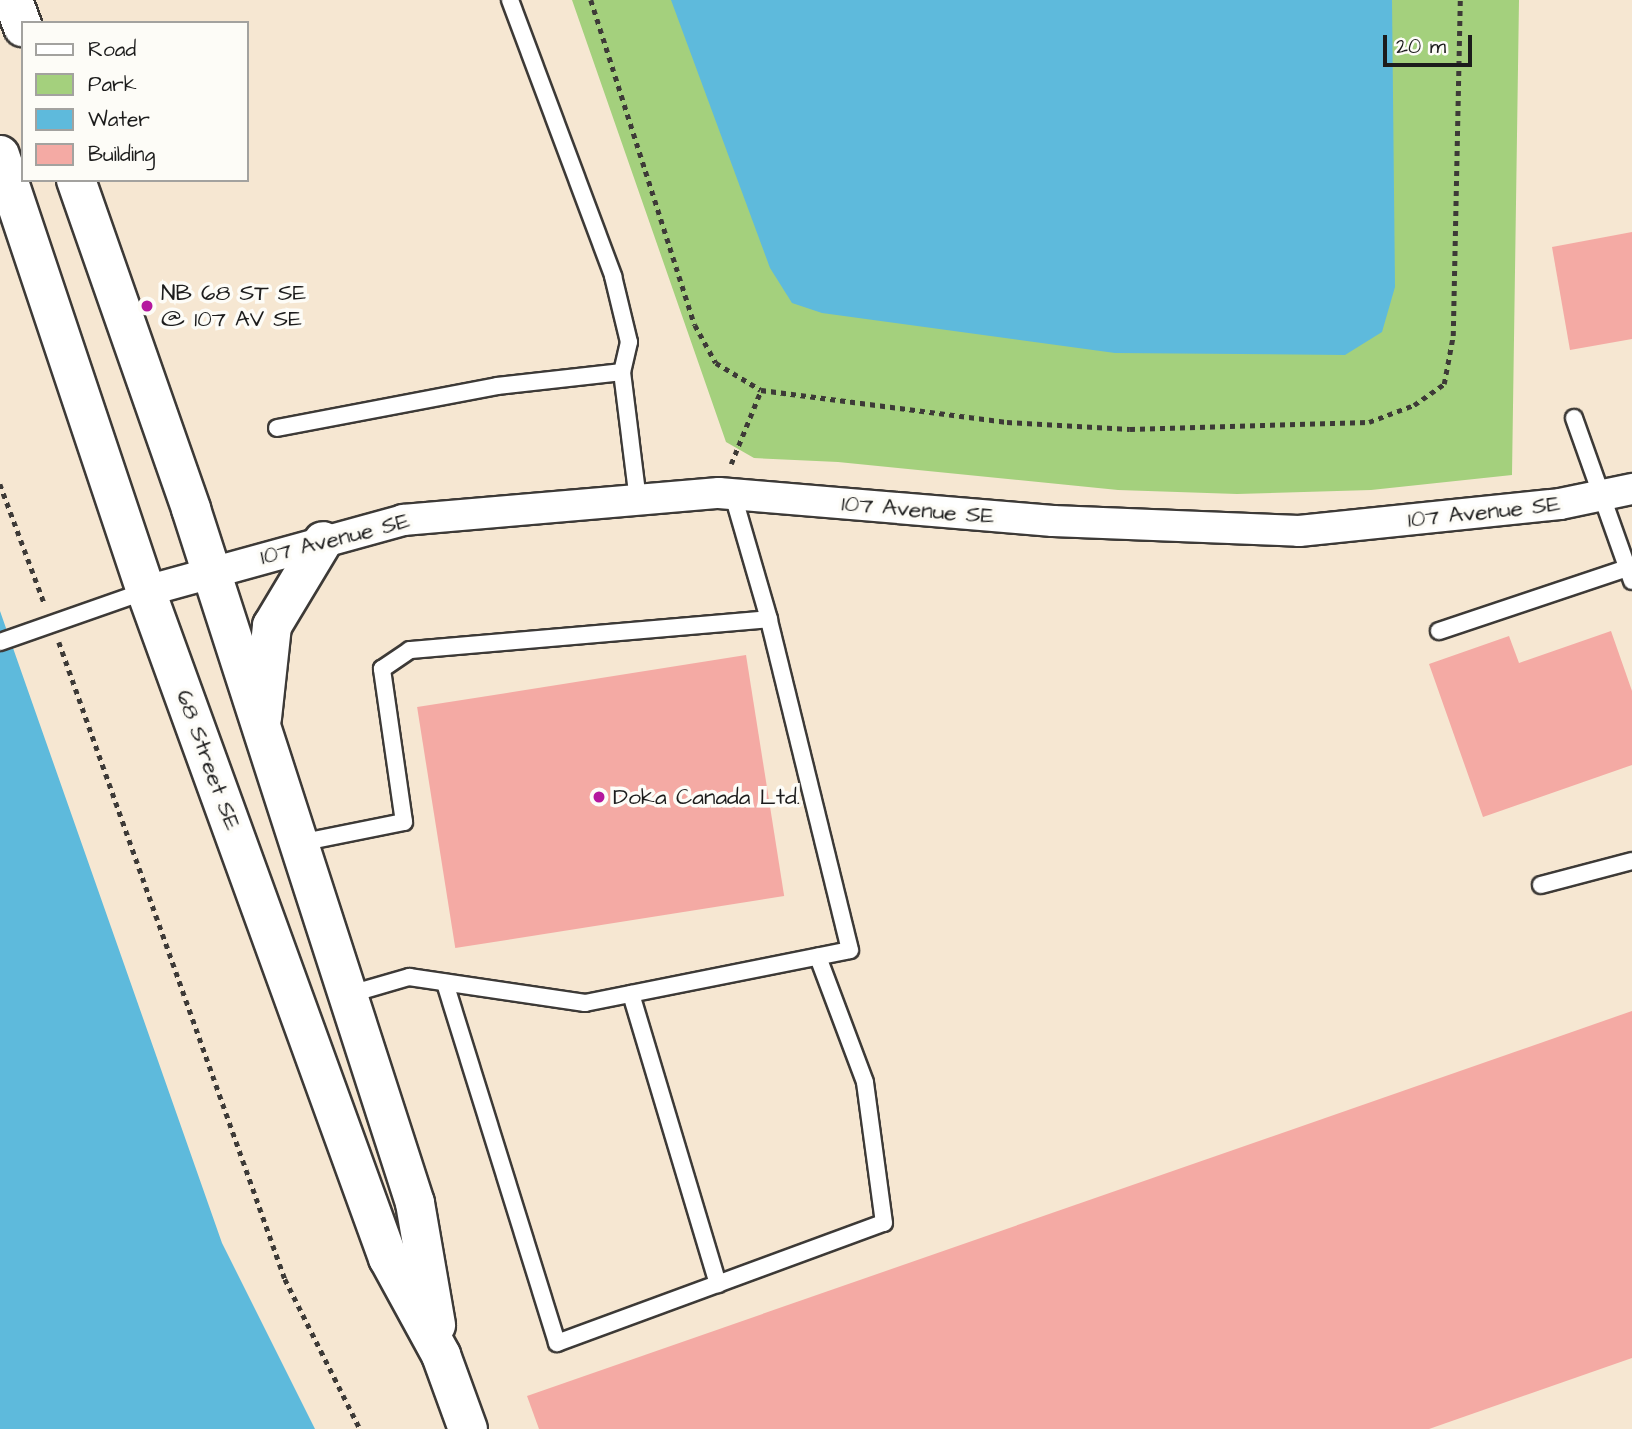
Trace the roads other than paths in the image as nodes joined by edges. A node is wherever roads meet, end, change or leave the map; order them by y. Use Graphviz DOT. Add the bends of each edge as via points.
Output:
graph roads {
  1 [pos="13,0"];
  2 [pos="510,0"];
  3 [pos="21,22"];
  4 [pos="0,155"];
  5 [pos="77,182"];
  6 [pos="622,372"];
  7 [pos="1574,418"];
  8 [pos="277,428"];
  9 [pos="1632,489"];
  10 [pos="726,494"];
  11 [pos="1602,496"];
  12 [pos="638,500"];
  13 [pos="323,541"];
  14 [pos="209,570"];
  15 [pos="1629,575"];
  16 [pos="146,591"];
  17 [pos="769,619"];
  18 [pos="1439,631"];
  19 [pos="0,642"];
  20 [pos="261,731"];
  21 [pos="298,844"];
  22 [pos="1632,861"];
  23 [pos="1541,885"];
  24 [pos="818,957"];
  25 [pos="445,982"];
  26 [pos="631,994"];
  27 [pos="347,995"];
  28 [pos="718,1284"];
  29 [pos="441,1355"];
  30 [pos="468,1429"];
  1 -- 3 [label="street"];
  2 -- 6 [label="lane" via="613,276 629,342"];
  4 -- 16 [label="street, 68 Street SE"];
  5 -- 14 [label="street, 68 Street SE"];
  6 -- 8 [label="lane" via="497,386"];
  6 -- 12 [label="lane"];
  7 -- 11 [label="lane"];
  9 -- 11 [label="street, 107 Avenue SE"];
  10 -- 11 [label="street, 107 Avenue SE" via="1053,520 1299,531"];
  10 -- 12 [label="street, 107 Avenue SE"];
  10 -- 17 [label="lane"];
  11 -- 15 [label="lane"];
  12 -- 13 [label="street, 107 Avenue SE" via="403,520"];
  13 -- 14 [label="street, 107 Avenue SE"];
  13 -- 20 [label="street" via="272,626"];
  14 -- 16 [label="street, 107 Avenue SE"];
  14 -- 20 [label="street, 68 Street SE"];
  15 -- 18 [label="lane"];
  16 -- 19 [label="lane"];
  16 -- 29 [label="street, 68 Street SE" via="388,1258"];
  17 -- 21 [label="lane" via="410,650 382,668 404,822"];
  17 -- 24 [label="lane" via="850,950"];
  20 -- 21 [label="street, 68 Street SE"];
  21 -- 27 [label="street, 68 Street SE"];
  22 -- 23 [label="lane"];
  24 -- 26 [label="lane"];
  24 -- 28 [label="lane" via="865,1082 884,1223"];
  25 -- 26 [label="lane" via="585,1003"];
  25 -- 27 [label="lane" via="409,977"];
  25 -- 28 [label="lane" via="558,1343"];
  26 -- 28 [label="lane"];
  27 -- 29 [label="street, 68 Street SE" via="415,1203"];
  29 -- 30 [label="street, 68 Street SE"];
}
